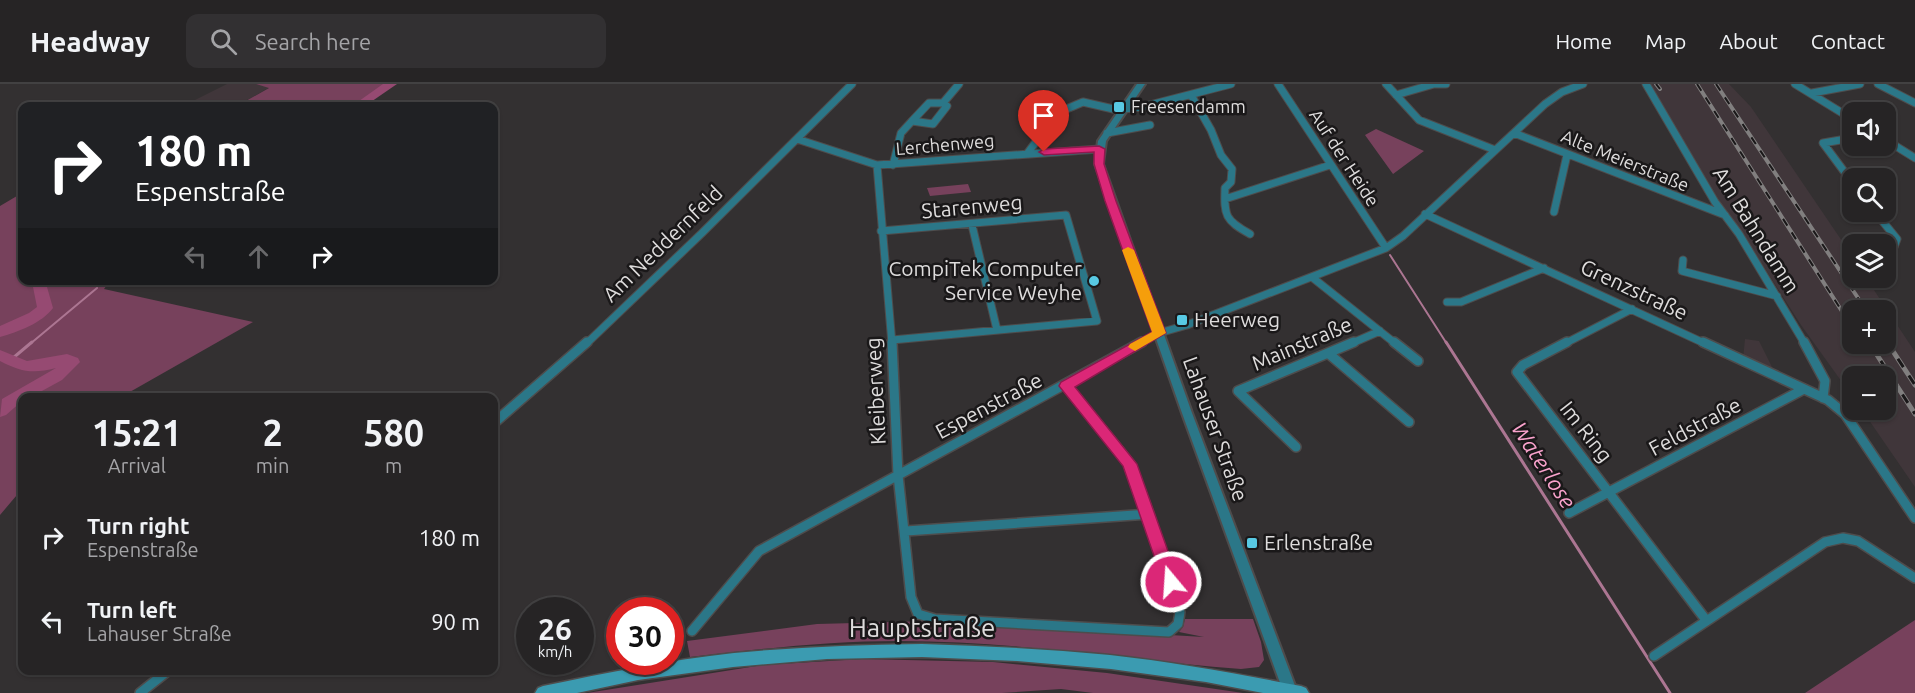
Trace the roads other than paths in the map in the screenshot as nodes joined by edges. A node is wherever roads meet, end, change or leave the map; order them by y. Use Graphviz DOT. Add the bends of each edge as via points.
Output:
graph roads {
  1 [pos="852,84"];
  2 [pos="959,84"];
  3 [pos="1141,84"];
  4 [pos="1231,84"];
  5 [pos="1278,84"];
  6 [pos="1386,84"];
  7 [pos="1434,84"];
  8 [pos="1446,84"];
  9 [pos="1583,84"];
  10 [pos="1646,84"];
  11 [pos="1795,84"];
  12 [pos="1860,84"];
  13 [pos="1878,84"];
  14 [pos="1812,93"];
  15 [pos="1191,95"];
  16 [pos="1396,95"];
  17 [pos="944,102"];
  18 [pos="1915,103"];
  19 [pos="1123,110"];
  20 [pos="1842,112"];
  21 [pos="912,121"];
  22 [pos="1150,125"];
  23 [pos="1107,133"];
  24 [pos="1514,133"];
  25 [pos="797,139"];
  26 [pos="1842,140"];
  27 [pos="1896,146"];
  28 [pos="1099,149"];
  29 [pos="1495,150"];
  30 [pos="1027,154"];
  31 [pos="1567,154"];
  32 [pos="1915,158"];
  33 [pos="877,165"];
  34 [pos="893,165"];
  35 [pos="1330,165"];
  36 [pos="1842,169"];
  37 [pos="1225,199"];
  38 [pos="1554,212"];
  39 [pos="1425,214"];
  40 [pos="1725,215"];
  41 [pos="1883,222"];
  42 [pos="972,225"];
  43 [pos="881,231"];
  44 [pos="1250,234"];
  45 [pos="1893,234"];
  46 [pos="1386,248"];
  47 [pos="1683,260"];
  48 [pos="1544,268"];
  49 [pos="1313,278"];
  50 [pos="1777,296"];
  51 [pos="1447,302"];
  52 [pos="1632,309"];
  53 [pos="997,330"];
  54 [pos="1380,331"];
  55 [pos="1159,333"];
  56 [pos="892,340"];
  57 [pos="1328,353"];
  58 [pos="1418,361"];
  59 [pos="1066,386"];
  60 [pos="1804,389"];
  61 [pos="1825,399"];
  62 [pos="498,420"];
  63 [pos="1409,422"];
  64 [pos="1296,447"];
  65 [pos="898,475"];
  66 [pos="1608,493"];
  67 [pos="1569,513"];
  68 [pos="1149,514"];
  69 [pos="1915,518"];
  70 [pos="906,531"];
  71 [pos="1915,578"];
  72 [pos="1706,620"];
  73 [pos="692,631"];
  74 [pos="1653,656"];
  75 [pos="163,675"];
  76 [pos="1294,692"];
  77 [pos="140,693"];
  78 [pos="543,693"];
  1 -- 25 [label="street, Am Neddernfeld"];
  2 -- 17 [label="street"];
  3 -- 19 [label="street"];
  4 -- 15 [label="street"];
  5 -- 35 [label="street, Auf der Heide"];
  6 -- 16 [label="street"];
  7 -- 8 [label="street"];
  7 -- 16 [label="street"];
  9 -- 24 [label="street" via="1545,104"];
  10 -- 40 [label="street, Am Bahndamm"];
  11 -- 14 [label="street"];
  12 -- 14 [label="street"];
  13 -- 18 [label="street"];
  14 -- 20 [label="street"];
  15 -- 19 [label="street"];
  15 -- 37 [label="street" via="1232,169"];
  16 -- 29 [label="street" via="1419,120"];
  17 -- 21 [label="street" via="929,103"];
  17 -- 21 [label="street" via="946,106 933,124"];
  19 -- 23 [label="street"];
  19 -- 30 [label="street" via="1083,102 1057,113"];
  21 -- 34 [label="street" via="901,133"];
  22 -- 23 [label="street"];
  23 -- 28 [label="street"];
  24 -- 29 [label="street"];
  24 -- 31 [label="street, Alte Meierstraße"];
  25 -- 33 [label="street, Lerchenweg"];
  25 -- 62 [label="street, Am Neddernfeld" via="638,296"];
  26 -- 36 [label="street" via="1823,143"];
  27 -- 32 [label="street"];
  28 -- 30 [label="street, Lerchenweg"];
  28 -- 55 [label="street, Lahauser Straße" via="1099,164 1110,201"];
  29 -- 39 [label="street"];
  30 -- 34 [label="street, Lerchenweg"];
  31 -- 38 [label="street"];
  31 -- 40 [label="street, Alte Meierstraße"];
  33 -- 34 [label="street, Lerchenweg"];
  33 -- 43 [label="street, Kleiberweg"];
  35 -- 37 [label="street"];
  35 -- 46 [label="street, Auf der Heide"];
  37 -- 44 [label="street" via="1224,211 1232,224"];
  39 -- 46 [label="street"];
  39 -- 48 [label="street, Grenzstraße"];
  40 -- 50 [label="street, Am Bahndamm"];
  41 -- 45 [label="street"];
  42 -- 43 [label="street, Starenweg"];
  42 -- 53 [label="street"];
  42 -- 53 [label="street, Starenweg" via="1066,215 1097,321"];
  43 -- 56 [label="street, Kleiberweg"];
  46 -- 49 [label="street"];
  47 -- 50 [label="street" via="1682,271"];
  48 -- 51 [label="street" via="1461,302"];
  48 -- 52 [label="street, Grenzstraße"];
  49 -- 54 [label="street"];
  49 -- 55 [label="street"];
  50 -- 61 [label="street, Am Bahndamm" via="1827,382"];
  52 -- 60 [label="street, Grenzstraße"];
  52 -- 66 [label="street, Im Ring" via="1523,365 1517,372"];
  53 -- 56 [label="street"];
  54 -- 57 [label="street, Mainstraße"];
  54 -- 58 [label="street"];
  55 -- 59 [label="street, Espenstraße"];
  55 -- 76 [label="street, Lahauser Straße"];
  56 -- 65 [label="street, Kleiberweg"];
  57 -- 63 [label="street"];
  57 -- 64 [label="street, Mainstraße" via="1238,391"];
  59 -- 65 [label="street, Espenstraße"];
  59 -- 68 [label="street" via="1130,464"];
  60 -- 61 [label="street, Grenzstraße"];
  60 -- 66 [label="street, Feldstraße"];
  61 -- 69 [label="street" via="1845,414"];
  65 -- 70 [label="street, Kleiberweg"];
  65 -- 73 [label="street, Espenstraße" via="759,551"];
  66 -- 67 [label="street, Feldstraße"];
  66 -- 72 [label="street, Im Ring"];
  68 -- 70 [label="street"];
  68 -- 70 [label="street, Kleiberweg" via="1180,612 1180,620 1169,632 934,619 918,614 911,597"];
  71 -- 72 [label="street" via="1847,537 1825,542"];
  72 -- 74 [label="street"];
  75 -- 77 [label="street"];
  76 -- 78 [label="main road, Hauptstraße" via="1161,668 1055,657 973,650 889,650 751,657 669,668"];
}
